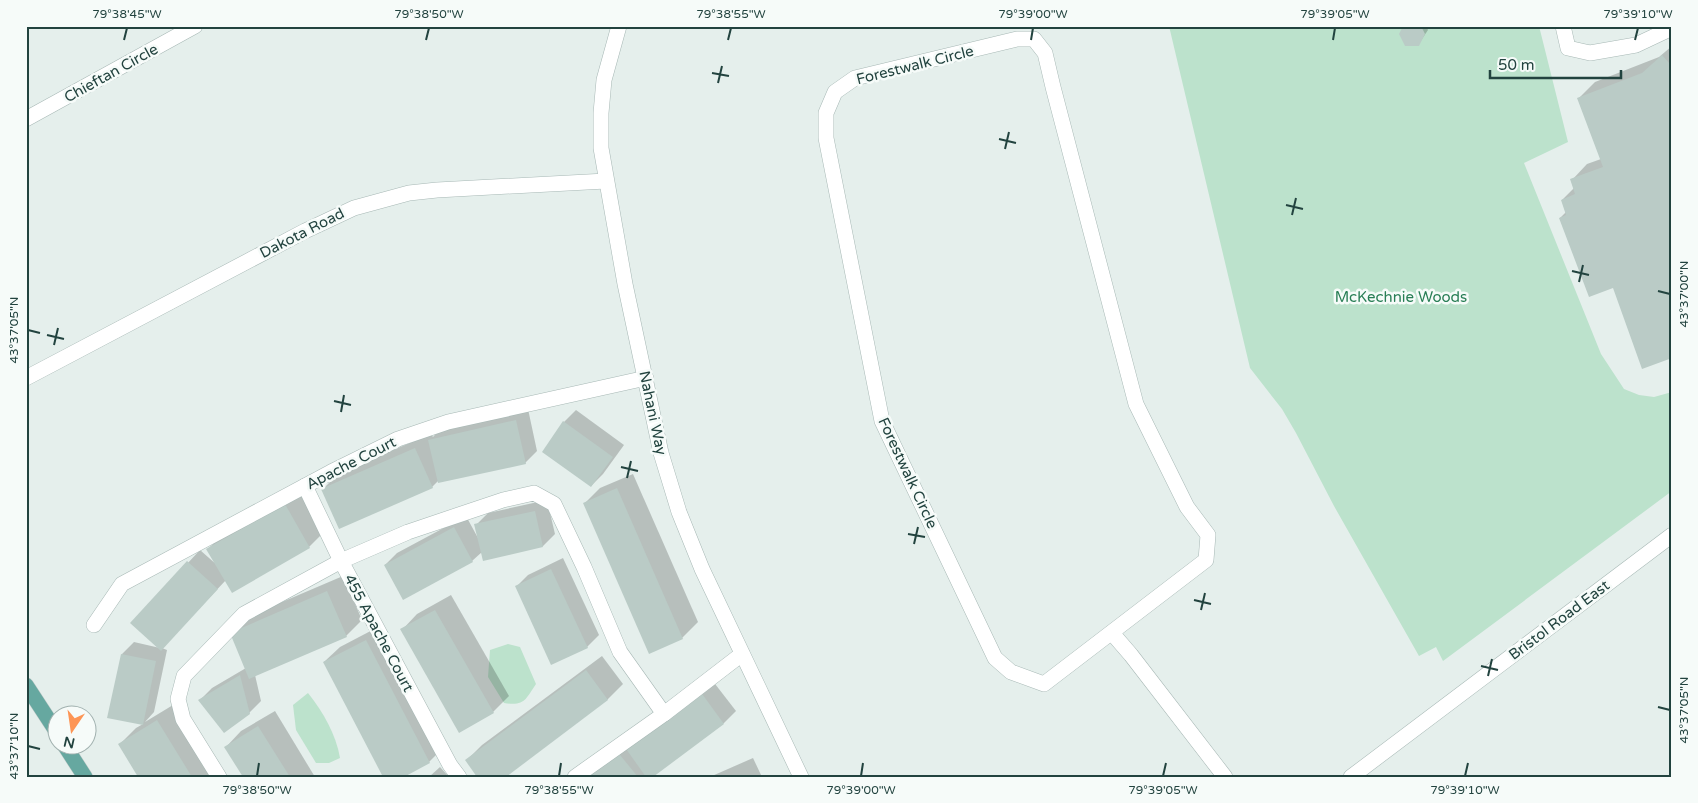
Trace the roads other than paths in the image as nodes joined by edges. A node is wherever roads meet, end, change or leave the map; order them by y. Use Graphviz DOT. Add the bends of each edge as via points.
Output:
graph roads {
  1 [pos="195,26"];
  2 [pos="619,26"];
  3 [pos="1563,26"];
  4 [pos="1672,28"];
  5 [pos="26,119"];
  6 [pos="606,181"];
  7 [pos="26,378"];
  8 [pos="646,378"];
  9 [pos="306,486"];
  10 [pos="1672,535"];
  11 [pos="341,561"];
  12 [pos="94,625"];
  13 [pos="1112,633"];
  14 [pos="742,654"];
  15 [pos="26,685"];
  16 [pos="664,714"];
  17 [pos="48,719"];
  18 [pos="71,756"];
  19 [pos="85,777"];
  20 [pos="219,777"];
  21 [pos="459,777"];
  22 [pos="575,777"];
  23 [pos="801,777"];
  24 [pos="1225,777"];
  25 [pos="1351,777"];
  1 -- 5 [label="street, Chieftan Circle"];
  2 -- 6 [label="street, Nahani Way" via="604,80 601,113 601,148"];
  3 -- 4 [label="street" via="1568,48 1590,53 1636,45"];
  6 -- 7 [label="street, Dakota Road" via="408,193 354,208"];
  6 -- 8 [label="street, Nahani Way"];
  8 -- 9 [label="street, Apache Court" via="430,427 398,438"];
  8 -- 14 [label="street, Nahani Way" via="661,454 679,512"];
  9 -- 11 [label="street, 455 Apache Court"];
  9 -- 12 [label="street, Apache Court" via="122,584"];
  10 -- 25 [label="street, Bristol Road East"];
  11 -- 16 [label="street" via="408,532 534,493 554,504 620,652"];
  11 -- 20 [label="street" via="244,614 184,676 178,699 183,719"];
  11 -- 21 [label="street, 455 Apache Court"];
  13 -- 13 [label="street, Forestwalk Circle" via="1206,560 1208,535 1187,507 1136,404 1045,53 1034,40 1017,39 855,78 835,92 826,112 826,138 882,421 995,658 1011,672 1044,684"];
  13 -- 24 [label="street"];
  14 -- 16 [label="street"];
  14 -- 23 [label="street, Nahani Way"];
  15 -- 17 [label="main road"];
  16 -- 22 [label="street"];
  18 -- 19 [label="main road"];
}
